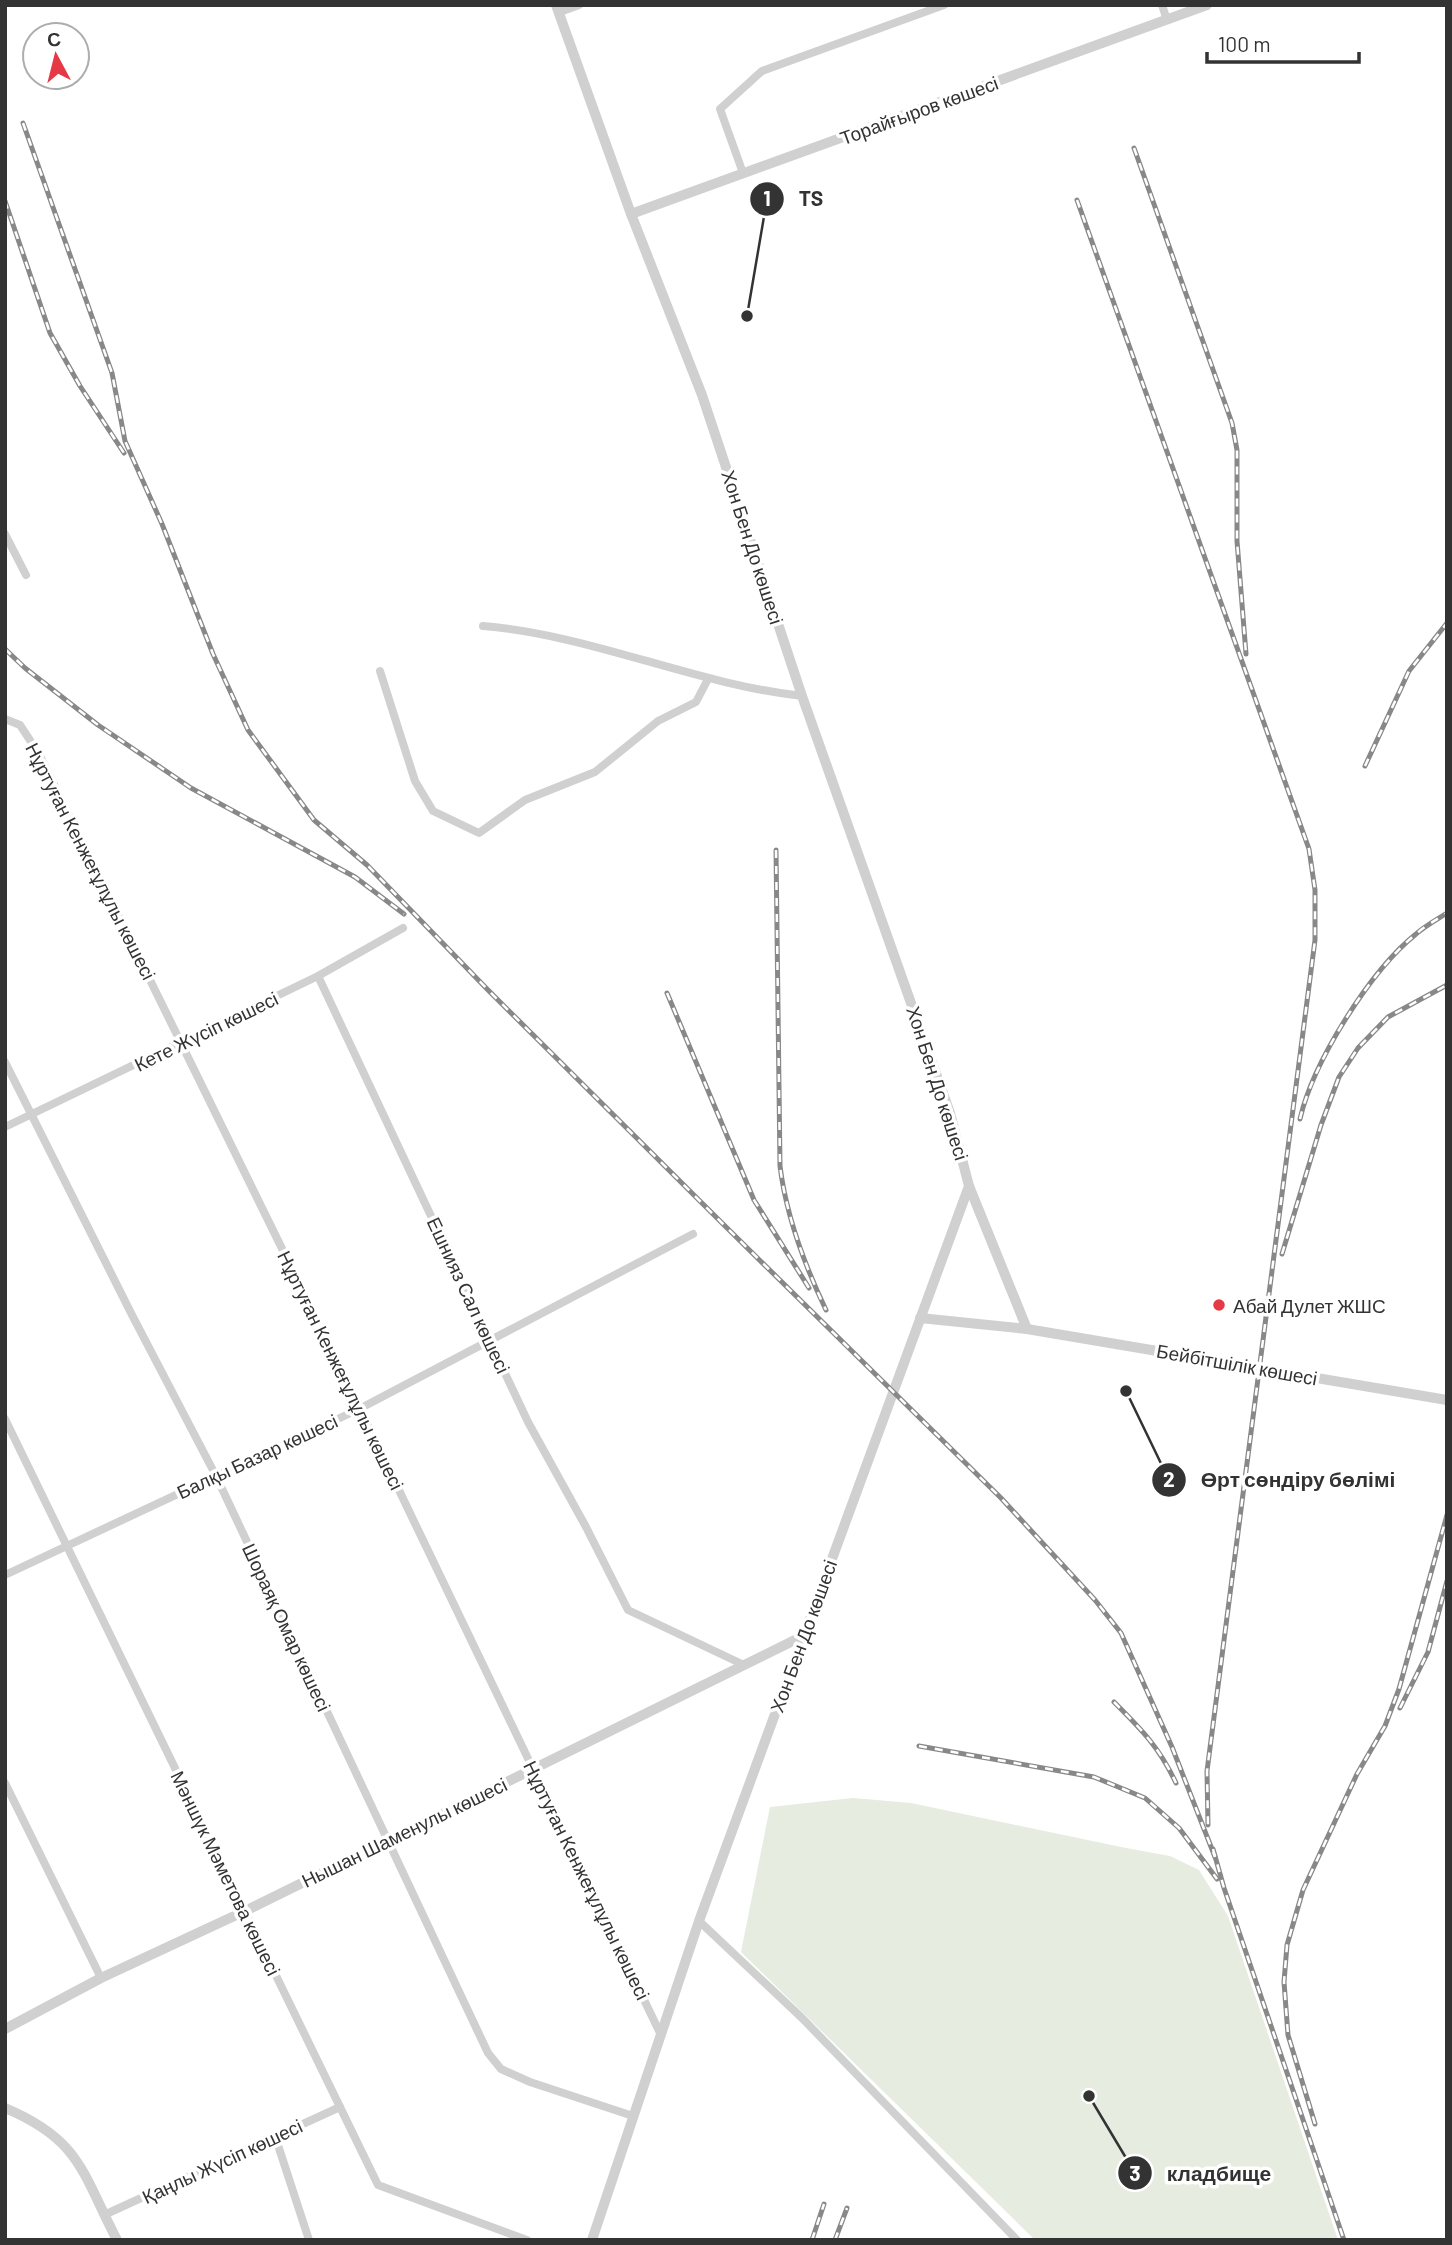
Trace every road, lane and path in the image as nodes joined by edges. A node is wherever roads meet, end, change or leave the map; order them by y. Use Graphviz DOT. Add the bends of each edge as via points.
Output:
graph roads {
  1 [pos="579,5"];
  2 [pos="944,5"];
  3 [pos="1162,5"];
  4 [pos="1207,5"];
  5 [pos="558,9"];
  6 [pos="1167,20"];
  7 [pos="743,173"];
  8 [pos="631,214"];
  9 [pos="5,534"];
  10 [pos="26,575"];
  11 [pos="483,626"];
  12 [pos="380,671"];
  13 [pos="708,679"];
  14 [pos="802,696"];
  15 [pos="5,719"];
  16 [pos="403,928"];
  17 [pos="318,976"];
  18 [pos="182,1043"];
  19 [pos="5,1062"];
  20 [pos="30,1114"];
  21 [pos="5,1127"];
  22 [pos="969,1186"];
  23 [pos="692,1234"];
  24 [pos="919,1318"];
  25 [pos="1027,1329"];
  26 [pos="490,1340"];
  27 [pos="1447,1400"];
  28 [pos="359,1409"];
  29 [pos="5,1419"];
  30 [pos="216,1476"];
  31 [pos="66,1545"];
  32 [pos="5,1575"];
  33 [pos="803,1636"];
  34 [pos="744,1665"];
  35 [pos="533,1769"];
  36 [pos="5,1783"];
  37 [pos="388,1840"];
  38 [pos="245,1911"];
  39 [pos="699,1921"];
  40 [pos="101,1978"];
  41 [pos="5,2029"];
  42 [pos="660,2033"];
  43 [pos="340,2107"];
  44 [pos="5,2108"];
  45 [pos="633,2116"];
  46 [pos="275,2136"];
  47 [pos="104,2216"];
  48 [pos="117,2240"];
  49 [pos="309,2240"];
  50 [pos="527,2240"];
  51 [pos="592,2240"];
  52 [pos="1017,2240"];
  1 -- 5 [label="street"];
  2 -- 7 [label="street" via="762,71 720,109"];
  3 -- 6 [label="street"];
  4 -- 6 [label="street, Торайғыров көшесі"];
  5 -- 8 [label="street, Хон Бен До көшесі"];
  6 -- 7 [label="street, Торайғыров көшесі"];
  7 -- 8 [label="street, Торайғыров көшесі"];
  8 -- 14 [label="street, Хон Бен До көшесі" via="702,395"];
  9 -- 10 [label="street"];
  11 -- 13 [label="street" via="519,629"];
  12 -- 13 [label="street" via="415,781 433,811 479,833 525,800 595,772 658,722 696,702"];
  13 -- 14 [label="street"];
  14 -- 22 [label="street, Хон Бен До көшесі" via="950,1113"];
  15 -- 18 [label="street, Нұртуған Кенжеғұлұлы көшесі" via="20,725 39,754"];
  16 -- 17 [label="street, Кете Жүсіп көшесі"];
  17 -- 18 [label="street, Кете Жүсіп көшесі"];
  17 -- 26 [label="street, Ешнияз Сал көшесі"];
  18 -- 20 [label="street, Кете Жүсіп көшесі"];
  18 -- 28 [label="street, Нұртуған Кенжеғұлұлы көшесі"];
  19 -- 20 [label="street, Шораяқ Омар көшесі"];
  20 -- 21 [label="street, Кете Жүсіп көшесі"];
  20 -- 30 [label="street, Шораяқ Омар көшесі"];
  22 -- 24 [label="street, Хон Бен До көшесі"];
  22 -- 25 [label="street"];
  23 -- 26 [label="street, Балқы Базар көшесі"];
  24 -- 25 [label="street, Бейбітшілік көшесі"];
  24 -- 33 [label="street, Хон Бен До көшесі"];
  25 -- 27 [label="street, Бейбітшілік көшесі"];
  26 -- 28 [label="street, Балқы Базар көшесі"];
  26 -- 34 [label="street, Ешнияз Сал көшесі" via="628,1610"];
  28 -- 30 [label="street, Балқы Базар көшесі"];
  28 -- 35 [label="street, Нұртуған Кенжеғұлұлы көшесі"];
  29 -- 31 [label="street, Мәншүк Мәметова көшесі"];
  30 -- 31 [label="street, Балқы Базар көшесі"];
  30 -- 37 [label="street, Шораяқ Омар көшесі"];
  31 -- 32 [label="street, Балқы Базар көшесі"];
  31 -- 38 [label="street, Мәншүк Мәметова көшесі"];
  33 -- 34 [label="street, Нышан Шаменулы көшесі"];
  33 -- 39 [label="street, Хон Бен До көшесі"];
  34 -- 35 [label="street, Нышан Шаменулы көшесі"];
  35 -- 37 [label="street, Нышан Шаменулы көшесі"];
  35 -- 42 [label="street, Нұртуған Кенжеғұлұлы көшесі"];
  36 -- 40 [label="street"];
  37 -- 38 [label="street, Нышан Шаменулы көшесі"];
  37 -- 45 [label="street, Шораяқ Омар көшесі" via="488,2053 501,2069"];
  38 -- 40 [label="street, Нышан Шаменулы көшесі"];
  38 -- 43 [label="street, Мәншүк Мәметова көшесі"];
  39 -- 42 [label="street, Хон Бен До көшесі"];
  39 -- 52 [label="street" via="802,2018"];
  40 -- 41 [label="street, Нышан Шаменулы көшесі"];
  42 -- 45 [label="street, Хон Бен До көшесі"];
  43 -- 46 [label="street, Қаңлы Жүсіп көшесі"];
  43 -- 50 [label="street, Мәншүк Мәметова көшесі" via="378,2185"];
  44 -- 47 [label="street" via="27,2117 71,2151"];
  45 -- 51 [label="street, Хон Бен До көшесі"];
  46 -- 47 [label="street, Қаңлы Жүсіп көшесі"];
  46 -- 49 [label="street"];
  47 -- 48 [label="street"];
}
